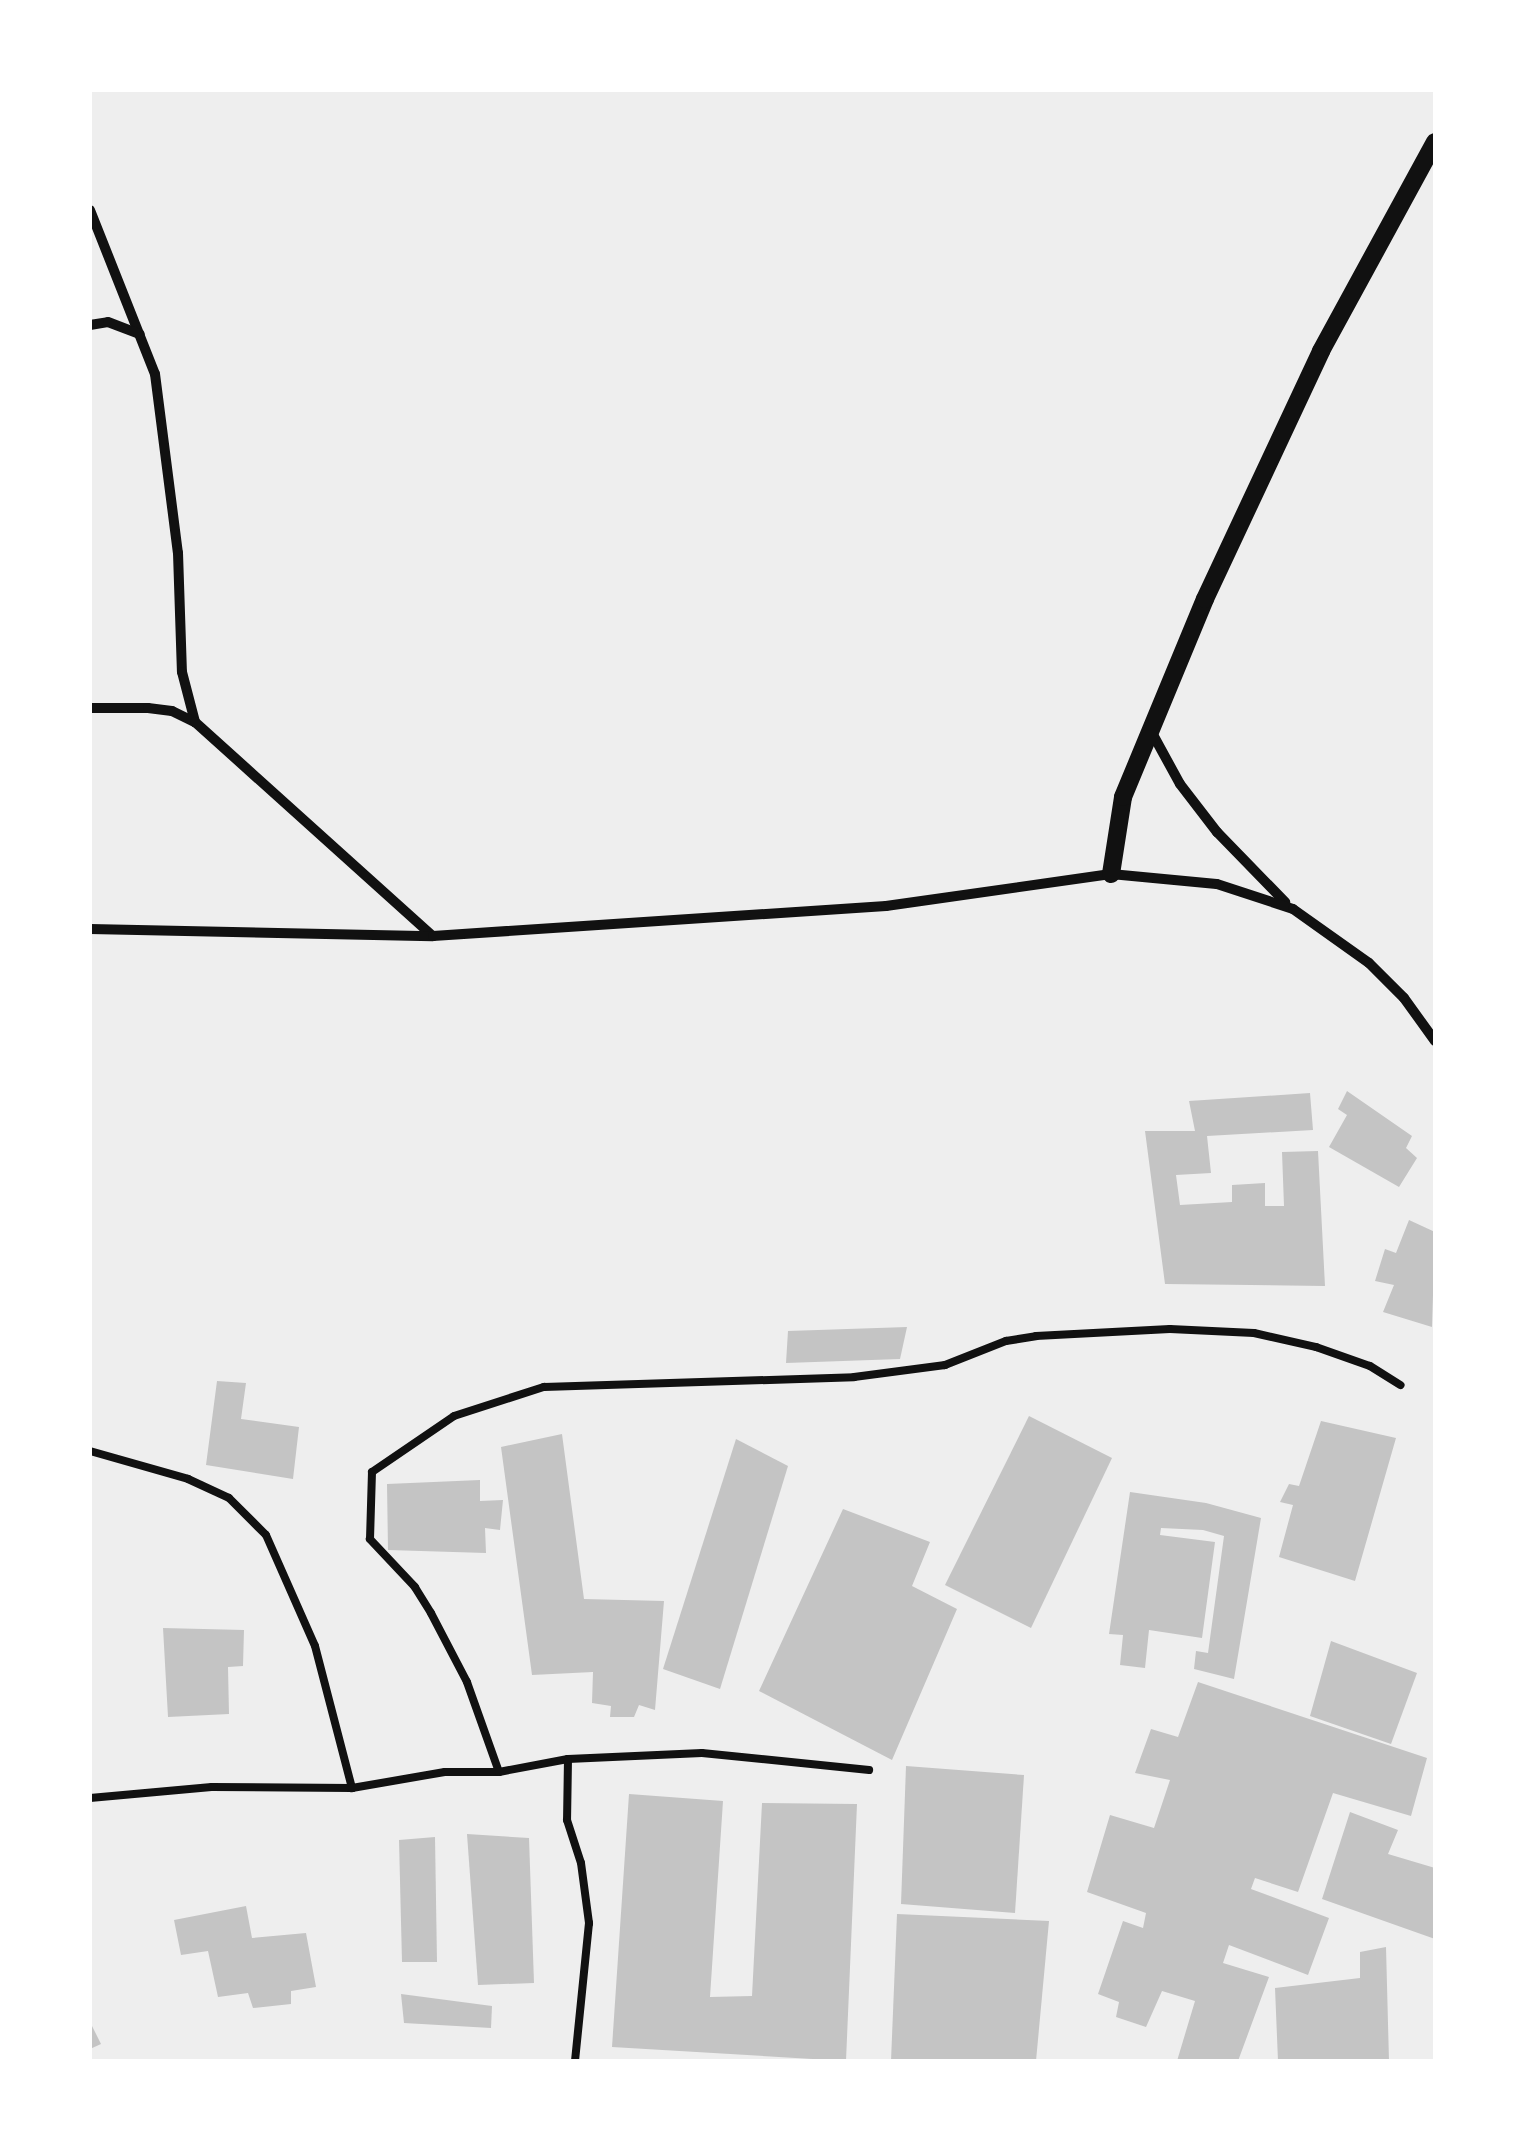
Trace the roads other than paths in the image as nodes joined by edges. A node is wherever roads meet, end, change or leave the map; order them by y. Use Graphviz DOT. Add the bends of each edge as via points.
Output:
graph roads {
  1 [pos="1435,142"];
  2 [pos="90,210"];
  3 [pos="90,325"];
  4 [pos="140,334"];
  5 [pos="90,708"];
  6 [pos="195,722"];
  7 [pos="1149,728"];
  8 [pos="1111,874"];
  9 [pos="1293,909"];
  10 [pos="90,930"];
  11 [pos="433,936"];
  12 [pos="1434,1037"];
  13 [pos="1400,1385"];
  14 [pos="90,1451"];
  15 [pos="568,1759"];
  16 [pos="868,1770"];
  17 [pos="499,1772"];
  18 [pos="352,1788"];
  19 [pos="90,1798"];
  20 [pos="575,2061"];
  1 -- 7 [label="street" via="1321,351"];
  2 -- 4 [label="street"];
  3 -- 4 [label="street" via="108,322"];
  4 -- 6 [label="street" via="154,374 178,553 182,672"];
  5 -- 6 [label="street" via="148,708"];
  6 -- 11 [label="street"];
  7 -- 8 [label="street" via="1123,797"];
  7 -- 9 [label="street" via="1217,832"];
  8 -- 9 [label="street" via="1217,884"];
  8 -- 11 [label="street" via="886,906"];
  9 -- 12 [label="street" via="1369,964"];
  10 -- 11 [label="street"];
  13 -- 17 [label="lane" via="1370,1366 1316,1348 1254,1333 1170,1329 1036,1336 946,1365 854,1377 544,1387 454,1416 372,1472 370,1539 431,1612 467,1682"];
  14 -- 18 [label="lane" via="229,1498 266,1535 315,1646"];
  15 -- 16 [label="lane" via="702,1753"];
  15 -- 17 [label="lane"];
  15 -- 20 [label="lane" via="566,1820 590,1923"];
  17 -- 18 [label="lane" via="445,1772"];
  18 -- 19 [label="lane" via="212,1787"];
}
